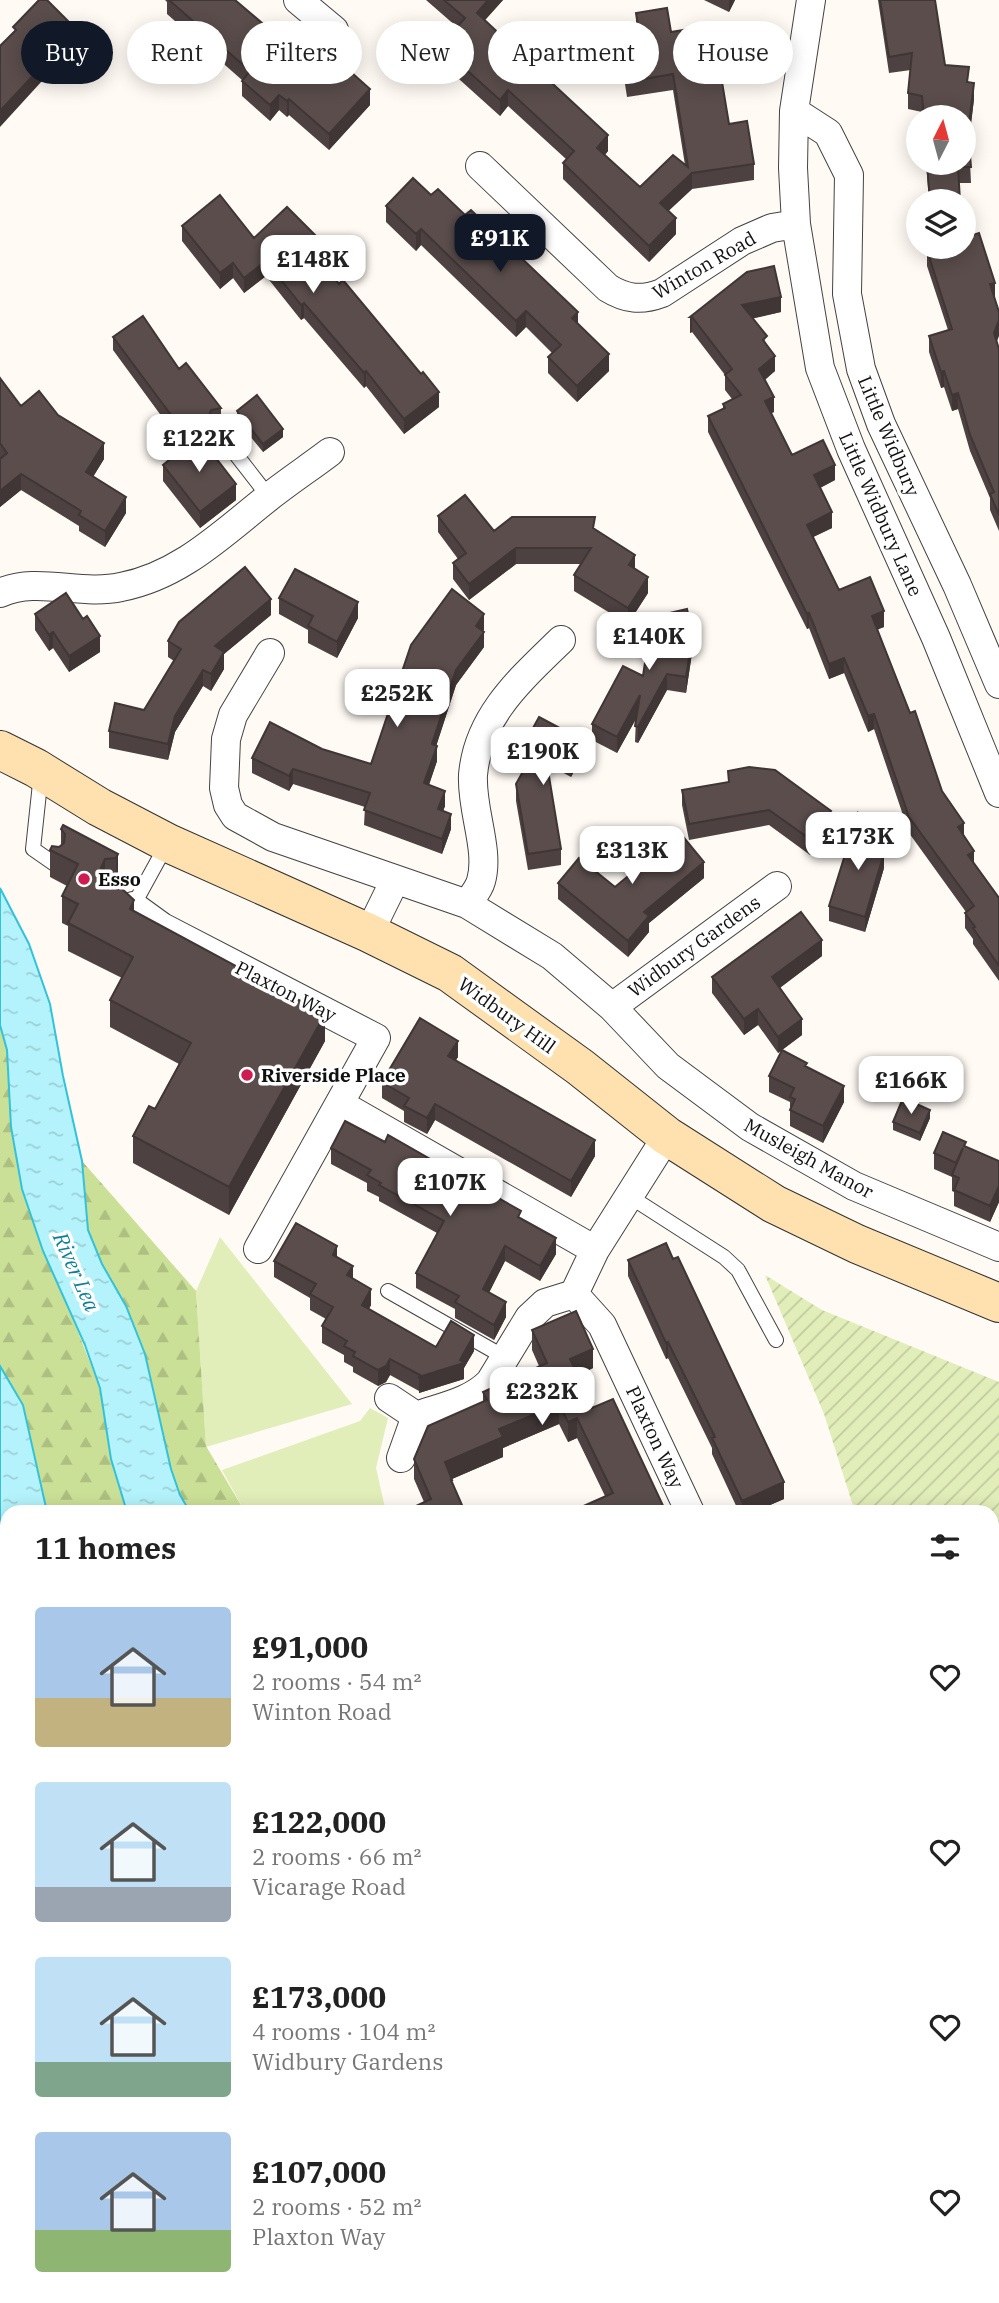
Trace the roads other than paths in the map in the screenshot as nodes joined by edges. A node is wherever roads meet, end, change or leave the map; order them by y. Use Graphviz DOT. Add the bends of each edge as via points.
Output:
graph roads {
  1 [pos="298,0"];
  2 [pos="811,0"];
  3 [pos="323,21"];
  4 [pos="794,111"];
  5 [pos="480,166"];
  6 [pos="796,224"];
  7 [pos="217,430"];
  8 [pos="330,453"];
  9 [pos="269,497"];
  10 [pos="0,593"];
  11 [pos="561,640"];
  12 [pos="270,653"];
  13 [pos="999,684"];
  14 [pos="0,750"];
  15 [pos="41,772"];
  16 [pos="999,793"];
  17 [pos="168,843"];
  18 [pos="56,865"];
  19 [pos="395,880"];
  20 [pos="777,886"];
  21 [pos="128,902"];
  22 [pos="467,904"];
  23 [pos="369,933"];
  24 [pos="612,1007"];
  25 [pos="668,1066"];
  26 [pos="340,1104"];
  27 [pos="667,1136"];
  28 [pos="629,1196"];
  29 [pos="999,1247"];
  30 [pos="258,1249"];
  31 [pos="595,1250"];
  32 [pos="388,1292"];
  33 [pos="574,1294"];
  34 [pos="999,1303"];
  35 [pos="776,1340"];
  36 [pos="506,1358"];
  37 [pos="389,1398"];
  38 [pos="416,1416"];
  39 [pos="401,1458"];
  40 [pos="687,1505"];
  1 -- 3 [label="street"];
  2 -- 4 [label="street"];
  4 -- 6 [label="street"];
  4 -- 13 [label="street, Little Widbury" via="828,133 849,175 847,294 861,369 881,424"];
  5 -- 6 [label="street, Winton Road" via="621,296 650,298 758,233"];
  6 -- 16 [label="street, Little Widbury Lane" via="820,368"];
  7 -- 9 [label="lane"];
  8 -- 9 [label="street"];
  9 -- 10 [label="street" via="201,551 145,581 92,591 28,584"];
  11 -- 22 [label="street" via="500,703 482,737 473,793 483,871 481,884"];
  12 -- 19 [label="street, Widbury Gardens" via="233,715 226,738 223,788 228,805 235,816 273,837"];
  14 -- 15 [label="main road, Widbury Hill"];
  15 -- 17 [label="main road, Widbury Hill"];
  15 -- 18 [label="lane" via="33,849"];
  17 -- 21 [label="lane"];
  17 -- 23 [label="main road, Widbury Hill"];
  19 -- 22 [label="street, Widbury Gardens"];
  19 -- 23 [label="street"];
  20 -- 24 [label="street, Widbury Gardens"];
  21 -- 26 [label="street, Plaxton Way" via="163,927 376,1038"];
  22 -- 24 [label="street, Widbury Gardens" via="552,956"];
  23 -- 27 [label="main road, Widbury Hill" via="450,973"];
  24 -- 25 [label="street, Widbury Gardens"];
  25 -- 29 [label="street, Musleigh Manor" via="750,1127 854,1186"];
  26 -- 30 [label="street, Plaxton Way"];
  26 -- 31 [label="street"];
  27 -- 28 [label="street"];
  27 -- 34 [label="main road, Widbury Hill" via="774,1204"];
  28 -- 31 [label="street"];
  28 -- 35 [label="lane" via="738,1270"];
  31 -- 33 [label="street"];
  32 -- 36 [label="lane"];
  33 -- 36 [label="street" via="545,1303 529,1318"];
  33 -- 40 [label="street, Plaxton Way" via="602,1325"];
  36 -- 38 [label="street" via="490,1382 473,1396"];
  37 -- 38 [label="street"];
  38 -- 39 [label="street"];
}
